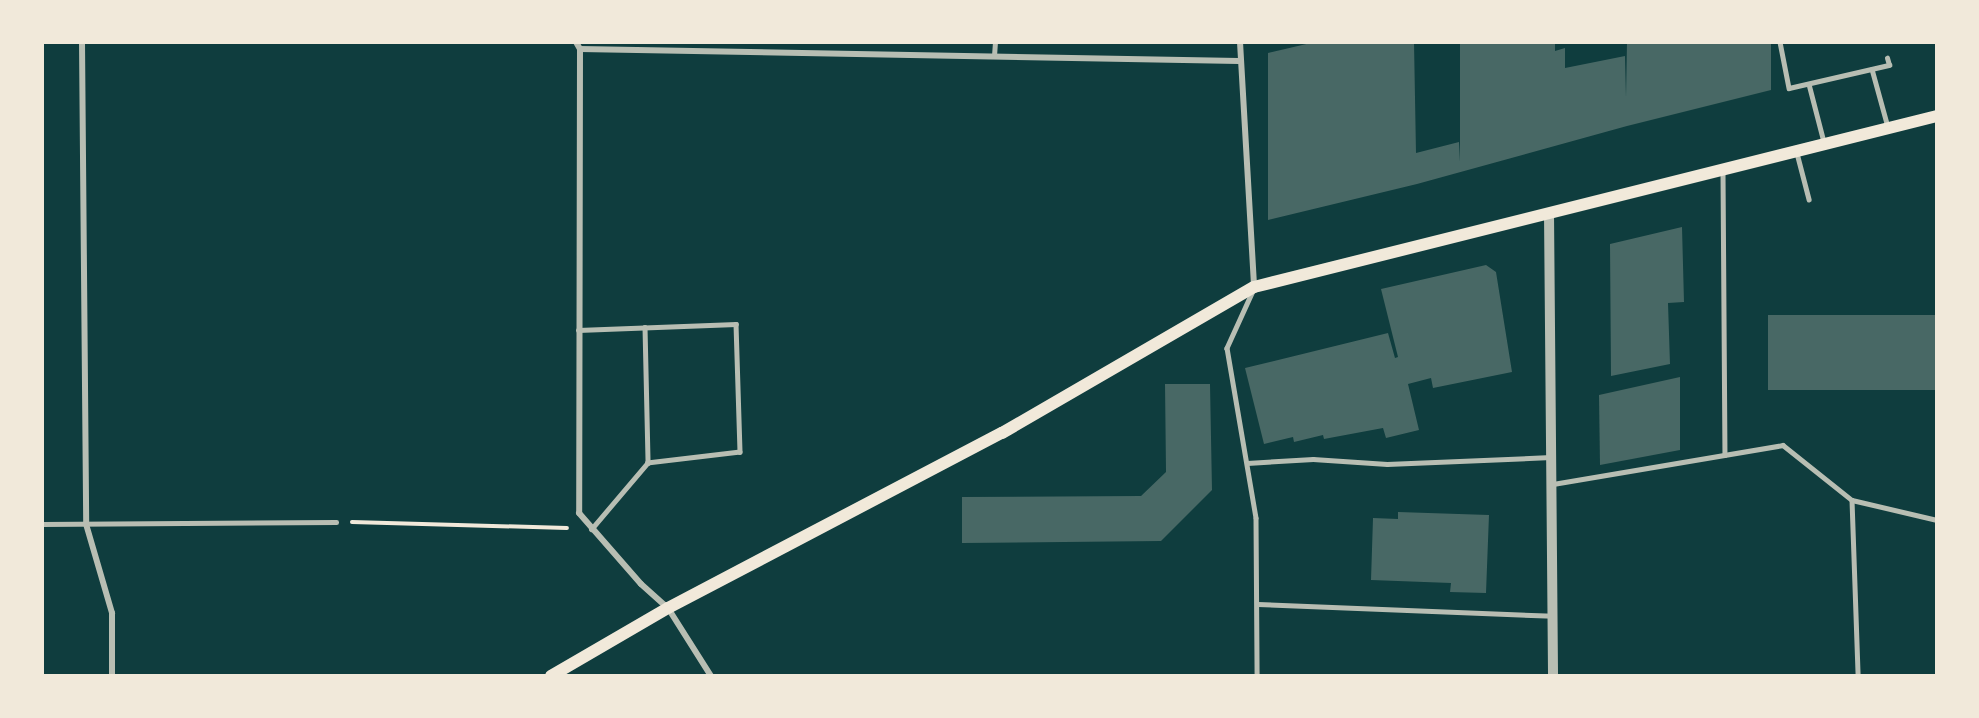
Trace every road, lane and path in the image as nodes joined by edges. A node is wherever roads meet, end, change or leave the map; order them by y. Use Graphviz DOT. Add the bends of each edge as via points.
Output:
graph roads {
  1 [pos="82,42"];
  2 [pos="576,42"];
  3 [pos="994,42"];
  4 [pos="1240,42"];
  5 [pos="1780,42"];
  6 [pos="580,49"];
  7 [pos="994,56"];
  8 [pos="1887,58"];
  9 [pos="1239,61"];
  10 [pos="1872,69"];
  11 [pos="1826,72"];
  12 [pos="1827,79"];
  13 [pos="1809,84"];
  14 [pos="1937,116"];
  15 [pos="1888,128"];
  16 [pos="1824,144"];
  17 [pos="1796,151"];
  18 [pos="1723,169"];
  19 [pos="1809,199"];
  20 [pos="1549,213"];
  21 [pos="1254,287"];
  22 [pos="645,327"];
  23 [pos="578,330"];
  24 [pos="1725,455"];
  25 [pos="1551,457"];
  26 [pos="648,463"];
  27 [pos="1247,463"];
  28 [pos="1551,484"];
  29 [pos="1852,500"];
  30 [pos="1937,520"];
  31 [pos="336,522"];
  32 [pos="42,524"];
  33 [pos="86,524"];
  34 [pos="592,529"];
  35 [pos="1258,604"];
  36 [pos="668,608"];
  37 [pos="1553,616"];
  38 [pos="112,676"];
  39 [pos="551,676"];
  40 [pos="711,676"];
  41 [pos="1257,676"];
  42 [pos="1553,676"];
  43 [pos="1858,676"];
  1 -- 33 [label="street"];
  2 -- 6 [label="street"];
  3 -- 7 [label="lane"];
  4 -- 9 [label="street"];
  5 -- 13 [label="lane" via="1789,88"];
  6 -- 7 [label="street"];
  6 -- 23 [label="street"];
  7 -- 9 [label="street"];
  8 -- 10 [label="lane" via="1888,65"];
  9 -- 21 [label="street"];
  10 -- 12 [label="lane"];
  10 -- 15 [label="lane"];
  11 -- 12 [label="lane"];
  12 -- 13 [label="lane"];
  13 -- 16 [label="lane"];
  14 -- 15 [label="main road"];
  15 -- 16 [label="main road"];
  16 -- 17 [label="main road"];
  17 -- 18 [label="main road"];
  17 -- 19 [label="lane"];
  18 -- 20 [label="main road"];
  18 -- 24 [label="lane"];
  20 -- 21 [label="main road"];
  20 -- 25 [label="street"];
  21 -- 27 [label="lane" via="1227,348"];
  21 -- 36 [label="main road" via="1002,433"];
  22 -- 23 [label="lane"];
  22 -- 26 [label="lane"];
  22 -- 26 [label="lane" via="736,324 740,452"];
  23 -- 34 [label="street" via="579,513"];
  24 -- 28 [label="lane"];
  24 -- 29 [label="lane" via="1783,446"];
  25 -- 27 [label="lane" via="1387,464 1313,459"];
  25 -- 28 [label="street"];
  26 -- 34 [label="lane"];
  27 -- 35 [label="lane" via="1256,518"];
  28 -- 37 [label="street"];
  29 -- 30 [label="lane"];
  29 -- 43 [label="lane"];
  31 -- 33 [label="lane"];
  31 -- 34 [label="path"];
  32 -- 33 [label="lane"];
  33 -- 38 [label="street" via="112,613"];
  34 -- 36 [label="street"];
  35 -- 37 [label="lane"];
  35 -- 41 [label="lane"];
  36 -- 39 [label="main road"];
  36 -- 40 [label="street"];
  37 -- 42 [label="street"];
}
